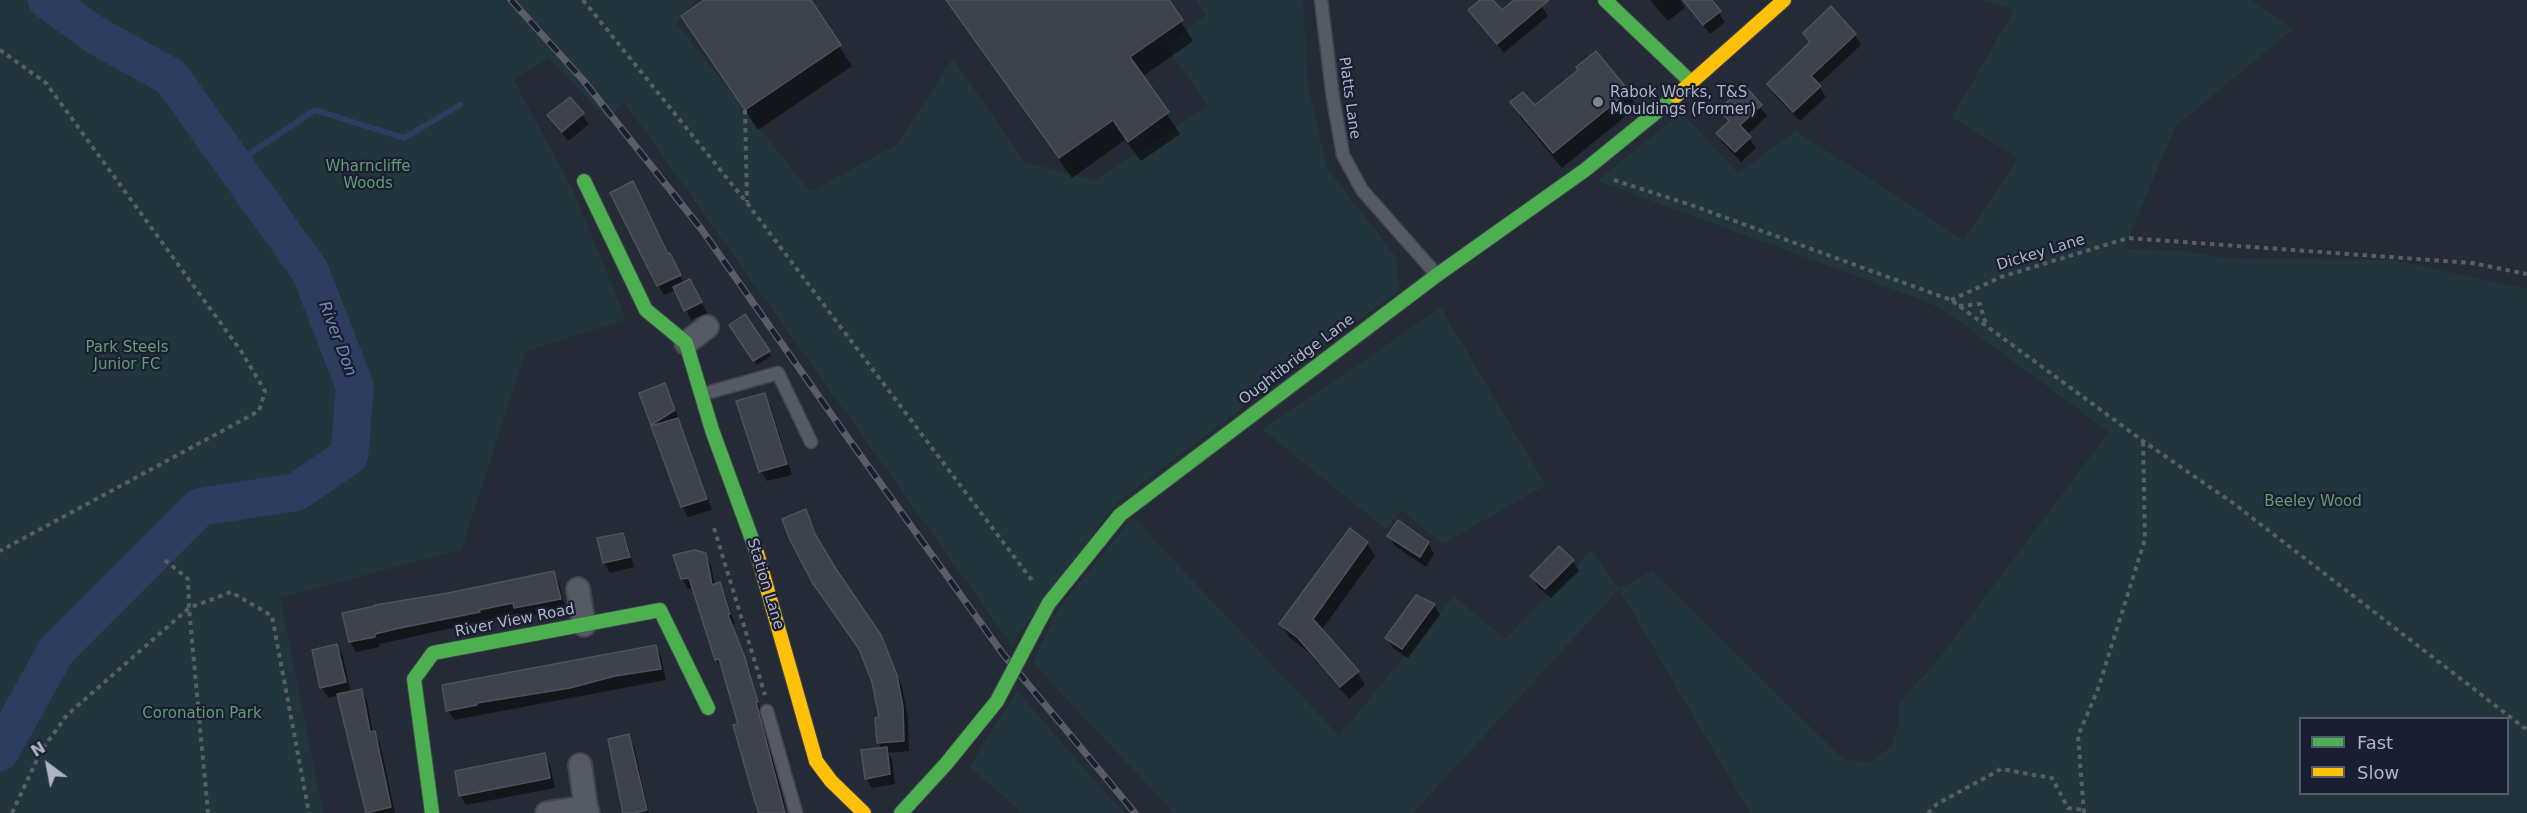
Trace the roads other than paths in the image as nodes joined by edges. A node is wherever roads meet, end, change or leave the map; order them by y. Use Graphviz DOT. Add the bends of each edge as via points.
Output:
graph roads {
  1 [pos="1322,0"];
  2 [pos="1605,0"];
  3 [pos="1784,0"];
  4 [pos="1692,83"];
  5 [pos="584,181"];
  6 [pos="1437,275"];
  7 [pos="707,327"];
  8 [pos="686,343"];
  9 [pos="702,394"];
  10 [pos="811,442"];
  11 [pos="579,589"];
  12 [pos="584,625"];
  13 [pos="708,708"];
  14 [pos="767,711"];
  15 [pos="580,765"];
  16 [pos="587,810"];
  17 [pos="432,813"];
  18 [pos="547,813"];
  19 [pos="796,813"];
  20 [pos="864,813"];
  21 [pos="900,813"];
  1 -- 6 [label="lane, Platts Lane" via="1343,155 1362,190"];
  2 -- 4 [label="street"];
  3 -- 4 [label="street, Oughtibridge Lane"];
  4 -- 6 [label="street, Oughtibridge Lane" via="1585,170"];
  5 -- 8 [label="street" via="646,310"];
  6 -- 21 [label="street, Oughtibridge Lane, bridge" via="1120,515 1049,603 997,700"];
  7 -- 8 [label="street"];
  8 -- 9 [label="street, Station Lane"];
  9 -- 10 [label="lane" via="778,373"];
  9 -- 20 [label="street, Station Lane" via="756,551 816,761"];
  11 -- 12 [label="street"];
  12 -- 13 [label="street, River View Road" via="660,610"];
  12 -- 17 [label="street, River View Road" via="433,653 414,679"];
  14 -- 19 [label="lane"];
  15 -- 16 [label="street"];
  16 -- 18 [label="street"];
}
